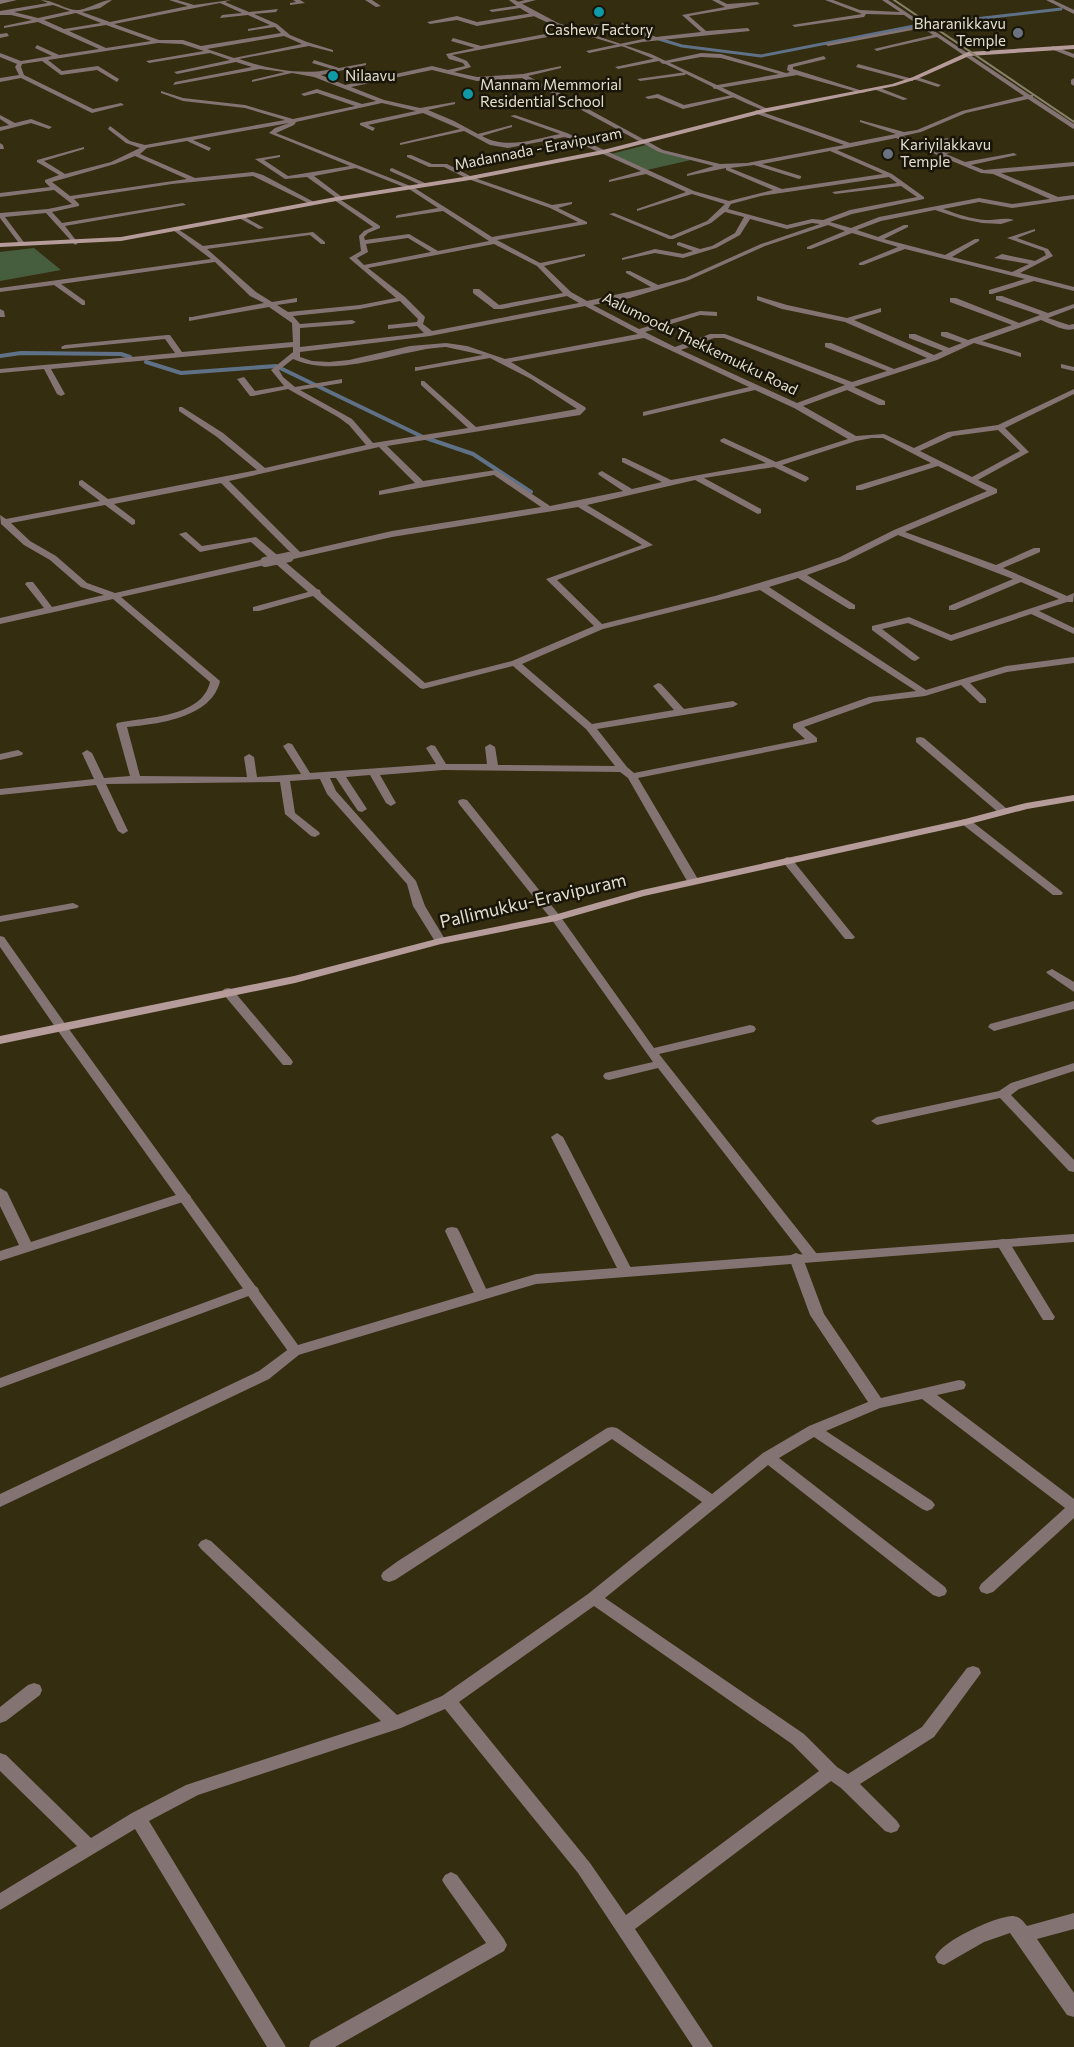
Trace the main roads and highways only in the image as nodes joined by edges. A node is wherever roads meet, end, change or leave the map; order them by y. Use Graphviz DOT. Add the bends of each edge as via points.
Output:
graph roads {
  1 [pos="1074,47"];
  2 [pos="0,246"];
  3 [pos="1074,798"];
  4 [pos="0,1040"];
  1 -- 2 [label="main road, Madannada - Eravipuram" via="968,54 913,79 878,89 756,112 603,152 471,178 121,239"];
  3 -- 4 [label="main road, Pallimukku-Eravipuram" via="693,881 556,918 440,941 295,979"];
}
